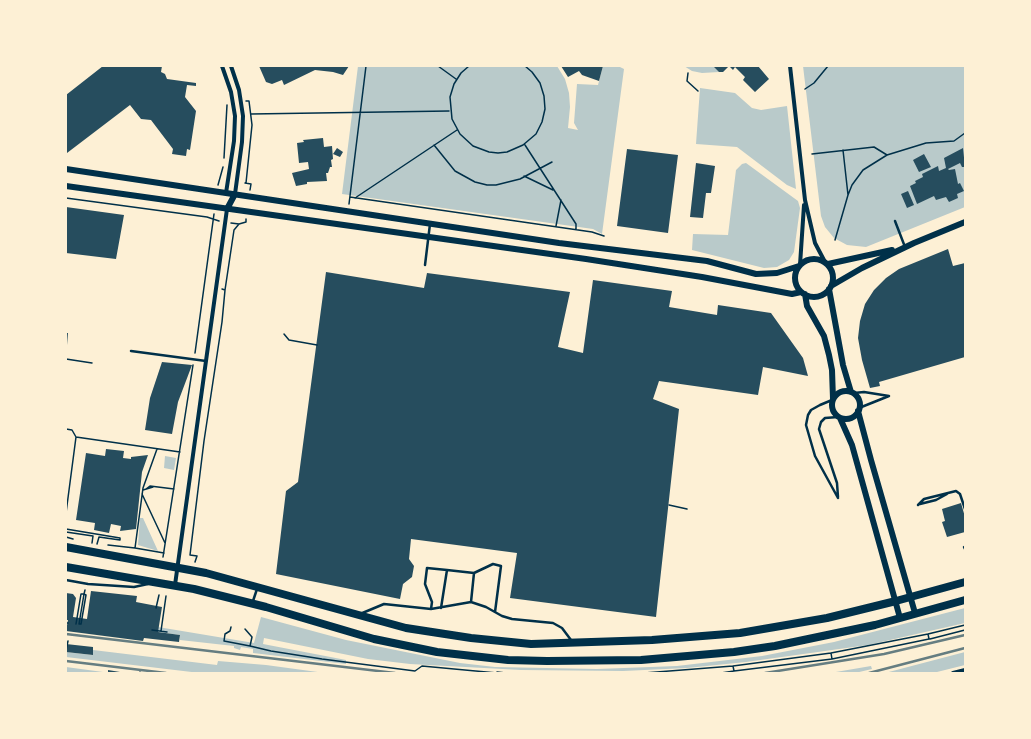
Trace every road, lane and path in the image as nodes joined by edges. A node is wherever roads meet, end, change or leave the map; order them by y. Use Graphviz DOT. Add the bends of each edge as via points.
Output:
graph roads {
  1 [pos="222,66"];
  2 [pos="231,66"];
  3 [pos="366,66"];
  4 [pos="438,66"];
  5 [pos="469,66"];
  6 [pos="525,66"];
  7 [pos="790,66"];
  8 [pos="828,66"];
  9 [pos="688,73"];
  10 [pos="457,80"];
  11 [pos="805,89"];
  12 [pos="698,91"];
  13 [pos="450,110"];
  14 [pos="360,112"];
  15 [pos="251,114"];
  16 [pos="457,130"];
  17 [pos="965,133"];
  18 [pos="524,144"];
  19 [pos="434,145"];
  20 [pos="844,150"];
  21 [pos="812,154"];
  22 [pos="887,155"];
  23 [pos="552,162"];
  24 [pos="539,167"];
  25 [pos="66,169"];
  26 [pos="524,176"];
  27 [pos="228,181"];
  28 [pos="236,182"];
  29 [pos="66,186"];
  30 [pos="554,190"];
  31 [pos="217,191"];
  32 [pos="226,192"];
  33 [pos="235,194"];
  34 [pos="848,195"];
  35 [pos="250,196"];
  36 [pos="350,197"];
  37 [pos="66,198"];
  38 [pos="354,198"];
  39 [pos="561,200"];
  40 [pos="804,200"];
  41 [pos="214,207"];
  42 [pos="227,209"];
  43 [pos="247,212"];
  44 [pos="347,212"];
  45 [pos="213,220"];
  46 [pos="895,221"];
  47 [pos="965,222"];
  48 [pos="430,223"];
  49 [pos="556,227"];
  50 [pos="576,229"];
  51 [pos="604,236"];
  52 [pos="428,237"];
  53 [pos="835,240"];
  54 [pos="905,247"];
  55 [pos="826,263"];
  56 [pos="424,265"];
  57 [pos="799,265"];
  58 [pos="204,287"];
  59 [pos="217,288"];
  60 [pos="830,288"];
  61 [pos="225,290"];
  62 [pos="803,293"];
  63 [pos="284,334"];
  64 [pos="317,344"];
  65 [pos="131,351"];
  66 [pos="66,359"];
  67 [pos="194,360"];
  68 [pos="206,361"];
  69 [pos="92,363"];
  70 [pos="852,392"];
  71 [pos="832,399"];
  72 [pos="859,409"];
  73 [pos="839,417"];
  74 [pos="66,429"];
  75 [pos="76,437"];
  76 [pos="157,449"];
  77 [pos="180,452"];
  78 [pos="174,489"];
  79 [pos="142,490"];
  80 [pos="142,494"];
  81 [pos="669,505"];
  82 [pos="918,505"];
  83 [pos="687,509"];
  84 [pos="965,509"];
  85 [pos="66,513"];
  86 [pos="66,529"];
  87 [pos="66,538"];
  88 [pos="79,540"];
  89 [pos="91,543"];
  90 [pos="165,544"];
  91 [pos="105,545"];
  92 [pos="66,547"];
  93 [pos="135,548"];
  94 [pos="164,553"];
  95 [pos="162,564"];
  96 [pos="66,567"];
  97 [pos="178,567"];
  98 [pos="194,570"];
  99 [pos="447,570"];
  100 [pos="474,573"];
  101 [pos="66,580"];
  102 [pos="159,582"];
  103 [pos="965,582"];
  104 [pos="175,585"];
  105 [pos="257,587"];
  106 [pos="87,590"];
  107 [pos="86,595"];
  108 [pos="166,596"];
  109 [pos="910,597"];
  110 [pos="965,600"];
  111 [pos="896,601"];
  112 [pos="471,602"];
  113 [pos="253,604"];
  114 [pos="156,608"];
  115 [pos="441,608"];
  116 [pos="431,609"];
  117 [pos="495,612"];
  118 [pos="915,613"];
  119 [pos="356,616"];
  120 [pos="900,618"];
  121 [pos="76,624"];
  122 [pos="81,625"];
  123 [pos="965,625"];
  124 [pos="231,627"];
  125 [pos="245,629"];
  126 [pos="152,630"];
  127 [pos="965,630"];
  128 [pos="161,631"];
  129 [pos="167,632"];
  130 [pos="928,634"];
  131 [pos="930,639"];
  132 [pos="68,641"];
  133 [pos="574,644"];
  134 [pos="250,646"];
  135 [pos="66,650"];
  136 [pos="831,653"];
  137 [pos="832,659"];
  138 [pos="733,666"];
  139 [pos="965,670"];
  140 [pos="734,671"];
  141 [pos="497,673"];
  142 [pos="506,673"];
  143 [pos="644,673"];
  144 [pos="721,673"];
  145 [pos="952,673"];
  1 -- 27 [label="street" via="231,92 235,116"];
  2 -- 28 [label="street" via="239,90 243,116"];
  3 -- 14 [label="path"];
  4 -- 10 [label="path"];
  5 -- 10 [label="path"];
  6 -- 18 [label="path" via="540,83 545,109 536,134"];
  7 -- 40 [label="street"];
  8 -- 11 [label="path" via="814,83"];
  9 -- 12 [label="path" via="687,81"];
  10 -- 13 [label="path" via="450,97"];
  13 -- 14 [label="path"];
  13 -- 16 [label="path"];
  14 -- 15 [label="path"];
  14 -- 36 [label="path"];
  16 -- 18 [label="path" via="473,146 489,152 507,152"];
  16 -- 19 [label="path"];
  17 -- 22 [label="path" via="954,140 926,143"];
  18 -- 24 [label="path"];
  19 -- 26 [label="path" via="456,171 475,182 496,185"];
  19 -- 38 [label="path"];
  20 -- 21 [label="path"];
  20 -- 22 [label="path" via="874,146"];
  20 -- 34 [label="path"];
  22 -- 34 [label="path" via="863,170"];
  23 -- 24 [label="path"];
  24 -- 26 [label="path"];
  24 -- 30 [label="path"];
  25 -- 31 [label="street"];
  26 -- 30 [label="path"];
  27 -- 31 [label="path" via="219,179"];
  27 -- 32 [label="street"];
  28 -- 33 [label="street"];
  28 -- 35 [label="path" via="251,184"];
  29 -- 41 [label="street"];
  30 -- 39 [label="path"];
  31 -- 32 [label="street"];
  32 -- 33 [label="street"];
  32 -- 42 [label="street"];
  33 -- 35 [label="street"];
  33 -- 42 [label="street"];
  34 -- 53 [label="path"];
  35 -- 44 [label="street"];
  36 -- 38 [label="path"];
  36 -- 44 [label="path"];
  37 -- 45 [label="path" via="207,217"];
  38 -- 49 [label="path"];
  39 -- 49 [label="path"];
  39 -- 50 [label="path" via="576,224"];
  40 -- 55 [label="street" via="815,243"];
  40 -- 57 [label="street"];
  41 -- 42 [label="street"];
  41 -- 45 [label="path"];
  42 -- 43 [label="street"];
  42 -- 59 [label="street"];
  43 -- 52 [label="street"];
  43 -- 61 [label="path" via="246,222 239,224 234,230"];
  44 -- 48 [label="street"];
  45 -- 58 [label="path"];
  46 -- 54 [label="lane"];
  47 -- 54 [label="street"];
  48 -- 52 [label="lane"];
  48 -- 57 [label="street" via="559,243 707,261 756,274 777,274"];
  49 -- 50 [label="path"];
  50 -- 51 [label="path"];
  52 -- 56 [label="lane"];
  52 -- 62 [label="street" via="702,277 792,294"];
  54 -- 55 [label="street"];
  54 -- 60 [label="street" via="862,268"];
  55 -- 57 [label="street" via="812,259"];
  55 -- 60 [label="street" via="833,274"];
  57 -- 62 [label="street" via="795,278"];
  58 -- 59 [label="path"];
  58 -- 67 [label="path"];
  59 -- 61 [label="path"];
  59 -- 68 [label="street"];
  60 -- 62 [label="street" via="818,296"];
  60 -- 70 [label="street" via="843,366"];
  61 -- 98 [label="path" via="190,555 197,556"];
  62 -- 71 [label="street" via="807,306 824,336 832,370"];
  63 -- 64 [label="path" via="289,340"];
  65 -- 67 [label="lane"];
  66 -- 69 [label="path"];
  67 -- 68 [label="lane"];
  67 -- 77 [label="path"];
  68 -- 97 [label="street"];
  70 -- 71 [label="street" via="839,392"];
  70 -- 72 [label="street" via="859,400"];
  70 -- 72 [label="lane" via="889,396"];
  71 -- 73 [label="street" via="832,407"];
  71 -- 73 [label="lane" via="811,410 806,425 815,456 838,498 837,483 819,429 825,418"];
  72 -- 73 [label="street" via="849,419"];
  72 -- 109 [label="street"];
  73 -- 111 [label="street" via="852,445"];
  74 -- 75 [label="path" via="72,430"];
  75 -- 76 [label="path"];
  75 -- 85 [label="path"];
  76 -- 77 [label="path"];
  76 -- 79 [label="path"];
  77 -- 78 [label="path"];
  78 -- 79 [label="path" via="153,486"];
  78 -- 90 [label="path"];
  79 -- 80 [label="path"];
  80 -- 90 [label="path"];
  80 -- 93 [label="path"];
  81 -- 83 [label="path"];
  82 -- 84 [label="lane" via="924,499 956,491 960,494"];
  86 -- 89 [label="path" via="120,538 99,537 97,544"];
  87 -- 88 [label="path"];
  90 -- 94 [label="path"];
  91 -- 93 [label="path"];
  92 -- 95 [label="main road"];
  93 -- 94 [label="path"];
  94 -- 95 [label="path"];
  95 -- 97 [label="main road"];
  96 -- 102 [label="main road"];
  97 -- 98 [label="main road"];
  97 -- 104 [label="street"];
  98 -- 105 [label="main road"];
  99 -- 100 [label="lane"];
  99 -- 115 [label="lane"];
  99 -- 116 [label="lane" via="427,568 425,584 432,602"];
  100 -- 112 [label="lane"];
  100 -- 117 [label="lane" via="493,564 501,566"];
  101 -- 102 [label="lane" via="88,584 134,586"];
  102 -- 104 [label="main road"];
  102 -- 114 [label="path"];
  103 -- 109 [label="main road"];
  104 -- 113 [label="main road"];
  105 -- 113 [label="lane"];
  105 -- 119 [label="main road"];
  106 -- 122 [label="path"];
  107 -- 121 [label="path" via="82,594"];
  108 -- 128 [label="path"];
  109 -- 111 [label="main road"];
  109 -- 118 [label="street"];
  110 -- 118 [label="main road"];
  111 -- 120 [label="street"];
  111 -- 133 [label="main road" via="826,618 740,633"];
  112 -- 115 [label="lane"];
  112 -- 117 [label="lane" via="486,606"];
  113 -- 120 [label="main road" via="374,639 437,652 508,660 547,661 641,660 734,652 843,633"];
  115 -- 116 [label="lane"];
  116 -- 119 [label="lane" via="384,604"];
  117 -- 133 [label="lane" via="512,619 553,623 562,628"];
  118 -- 120 [label="main road"];
  119 -- 133 [label="main road" via="444,635 505,642"];
  123 -- 130 [label="path"];
  124 -- 134 [label="path" via="224,641"];
  125 -- 134 [label="path" via="252,637"];
  126 -- 128 [label="path"];
  127 -- 131 [label="path"];
  128 -- 129 [label="path"];
  130 -- 131 [label="path"];
  130 -- 136 [label="path"];
  131 -- 137 [label="path"];
  132 -- 135 [label="path"];
  134 -- 141 [label="path" via="322,659 415,671 422,666"];
  136 -- 137 [label="path"];
  136 -- 138 [label="path"];
  137 -- 140 [label="path"];
  138 -- 140 [label="path"];
  138 -- 143 [label="path"];
  139 -- 145 [label="street"];
  140 -- 144 [label="path"];
  141 -- 142 [label="path"];
}
